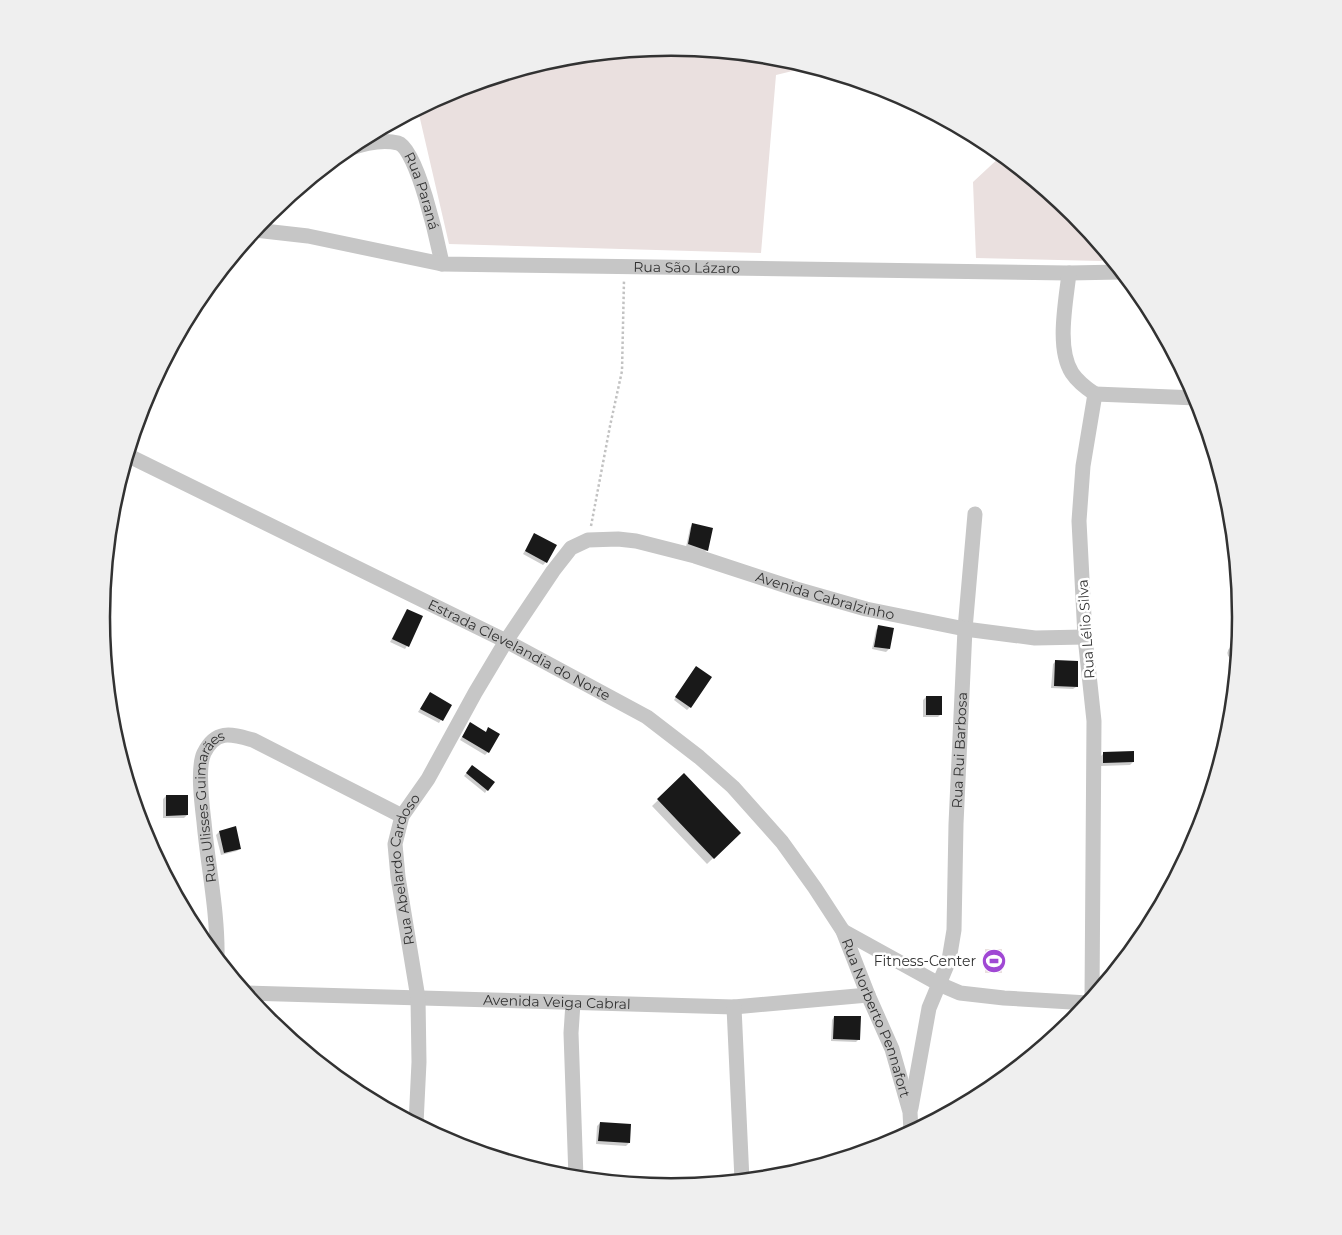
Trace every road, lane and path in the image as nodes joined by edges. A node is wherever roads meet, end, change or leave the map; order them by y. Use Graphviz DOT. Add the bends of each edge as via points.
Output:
graph roads {
  1 [pos="370,144"];
  2 [pos="264,231"];
  3 [pos="442,264"];
  4 [pos="625,267"];
  5 [pos="1113,272"];
  6 [pos="1069,273"];
  7 [pos="1095,394"];
  8 [pos="1187,398"];
  9 [pos="133,458"];
  10 [pos="975,514"];
  11 [pos="588,540"];
  12 [pos="571,548"];
  13 [pos="964,628"];
  14 [pos="1085,637"];
  15 [pos="506,641"];
  16 [pos="402,816"];
  17 [pos="844,931"];
  18 [pos="217,947"];
  19 [pos="939,984"];
  20 [pos="1092,989"];
  21 [pos="254,993"];
  22 [pos="868,995"];
  23 [pos="418,998"];
  24 [pos="1079,1002"];
  25 [pos="574,1003"];
  26 [pos="734,1007"];
  27 [pos="910,1112"];
  28 [pos="416,1118"];
  29 [pos="911,1125"];
  30 [pos="576,1170"];
  31 [pos="742,1174"];
  1 -- 3 [label="street, Rua Paraná" via="399,143 407,150 423,189"];
  2 -- 3 [label="street, Rua São Lázaro" via="308,236"];
  3 -- 4 [label="street, Rua São Lázaro"];
  4 -- 6 [label="street, Rua São Lázaro"];
  4 -- 11 [label="path" via="622,371"];
  5 -- 6 [label="street, Rua São Lázaro"];
  6 -- 7 [label="street" via="1064,327 1066,358 1082,385"];
  7 -- 8 [label="street"];
  7 -- 14 [label="street, Rua Lélio Silva" via="1081,484 1079,521"];
  9 -- 15 [label="street, Estrada Clevelandia do Norte"];
  10 -- 13 [label="street, Rua Rui Barbosa"];
  11 -- 12 [label="street, Avenida Cabralzinho"];
  11 -- 13 [label="street, Avenida Cabralzinho" via="636,541 866,609"];
  12 -- 15 [label="street, Rua Abelardo Cardoso"];
  13 -- 14 [label="street, Avenida Cabralzinho" via="1035,638"];
  13 -- 19 [label="street, Rua Rui Barbosa" via="954,930 949,960"];
  14 -- 20 [label="street, Rua Lélio Silva" via="1094,721"];
  15 -- 16 [label="street, Rua Abelardo Cardoso" via="428,779"];
  15 -- 17 [label="street, Estrada Clevelandia do Norte" via="647,717 700,757 733,787 782,842"];
  16 -- 18 [label="street, Rua Ulisses Guimarães" via="253,740 226,734 218,738 203,754 201,775"];
  16 -- 23 [label="street, Rua Abelardo Cardoso" via="395,844"];
  17 -- 19 [label="street"];
  17 -- 22 [label="street, Rua Norberto Pennafort"];
  19 -- 24 [label="street" via="960,993 979,996"];
  19 -- 27 [label="street, Rua Rui Barbosa" via="929,1008"];
  21 -- 23 [label="street, Avenida Veiga Cabral"];
  22 -- 26 [label="street, Avenida Veiga Cabral"];
  22 -- 27 [label="street, Rua Norberto Pennafort" via="892,1049"];
  23 -- 25 [label="street, Avenida Veiga Cabral"];
  23 -- 28 [label="street, Rua Abelardo Cardoso"];
  25 -- 26 [label="street, Avenida Veiga Cabral"];
  25 -- 30 [label="street"];
  26 -- 31 [label="street"];
  27 -- 29 [label="street, Rua Norberto Pennafort"];
}
